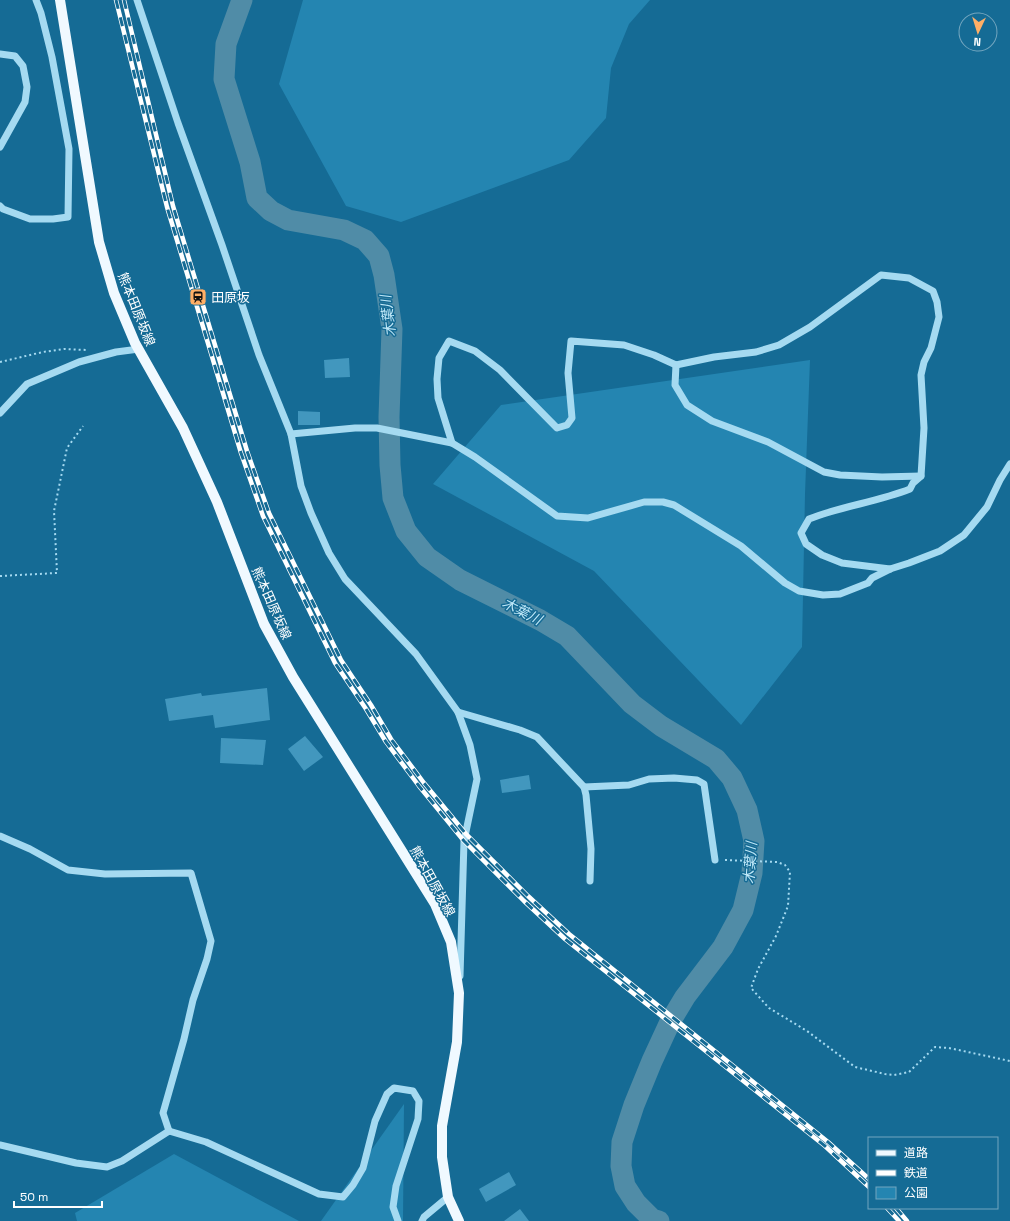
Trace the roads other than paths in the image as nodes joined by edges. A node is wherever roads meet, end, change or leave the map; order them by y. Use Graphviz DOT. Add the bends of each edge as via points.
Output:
graph roads {
  1 [pos="36,0"];
  2 [pos="60,0"];
  3 [pos="137,0"];
  4 [pos="0,54"];
  5 [pos="0,147"];
  6 [pos="0,206"];
  7 [pos="139,349"];
  8 [pos="676,365"];
  9 [pos="0,413"];
  10 [pos="291,434"];
  11 [pos="452,443"];
  12 [pos="1010,464"];
  13 [pos="921,476"];
  14 [pos="890,569"];
  15 [pos="458,712"];
  16 [pos="584,787"];
  17 [pos="0,836"];
  18 [pos="715,860"];
  19 [pos="590,881"];
  20 [pos="459,993"];
  21 [pos="169,1131"];
  22 [pos="0,1145"];
  23 [pos="448,1197"];
  24 [pos="398,1221"];
  25 [pos="422,1221"];
  26 [pos="459,1221"];
  1 -- 6 [label="street" via="52,57 69,148 68,217 30,219"];
  2 -- 7 [label="main road, 熊本田原坂線" via="99,242 114,293"];
  3 -- 10 [label="street" via="259,355"];
  4 -- 5 [label="street" via="15,56 23,66 27,87 25,102"];
  7 -- 9 [label="street" via="78,362 27,384"];
  7 -- 20 [label="main road, 熊本田原坂線" via="183,428 211,489 264,624 293,677 435,904 451,942"];
  8 -- 11 [label="street" via="624,345 571,341 568,373 572,418 567,425 557,428 500,370 475,351 449,341 439,358 437,380 438,398"];
  8 -- 13 [label="street" via="675,385 687,405 712,421 768,442 824,472 882,477"];
  8 -- 13 [label="street" via="756,352 779,345 810,327 881,275 909,278 933,291 939,317 921,375 924,428"];
  10 -- 11 [label="street" via="377,428"];
  10 -- 15 [label="street" via="301,486 329,553 344,579 416,654"];
  11 -- 14 [label="street" via="557,516 588,518 644,502 674,505 741,546 799,591 823,595 840,594 868,583 872,578"];
  12 -- 14 [label="street" via="987,507 964,535 940,551"];
  13 -- 14 [label="street" via="910,489 809,519 801,533 806,544 822,555 842,563"];
  15 -- 16 [label="street" via="537,737"];
  15 -- 20 [label="street" via="470,745 477,779 464,841"];
  16 -- 18 [label="street" via="629,785 649,779 697,780 704,784"];
  16 -- 19 [label="street" via="591,849"];
  17 -- 21 [label="street" via="68,870 106,874 191,873 211,941 163,1113"];
  20 -- 23 [label="main road, 熊本田原坂線" via="457,1042 442,1126 442,1157"];
  21 -- 22 [label="street" via="122,1161 107,1166 76,1163"];
  21 -- 24 [label="street" via="206,1142 319,1194 343,1197 363,1168 375,1121 387,1094 394,1088 413,1091 419,1101 418,1119 396,1186 393,1208"];
  23 -- 25 [label="street"];
  23 -- 26 [label="main road, 熊本田原坂線"];
}
